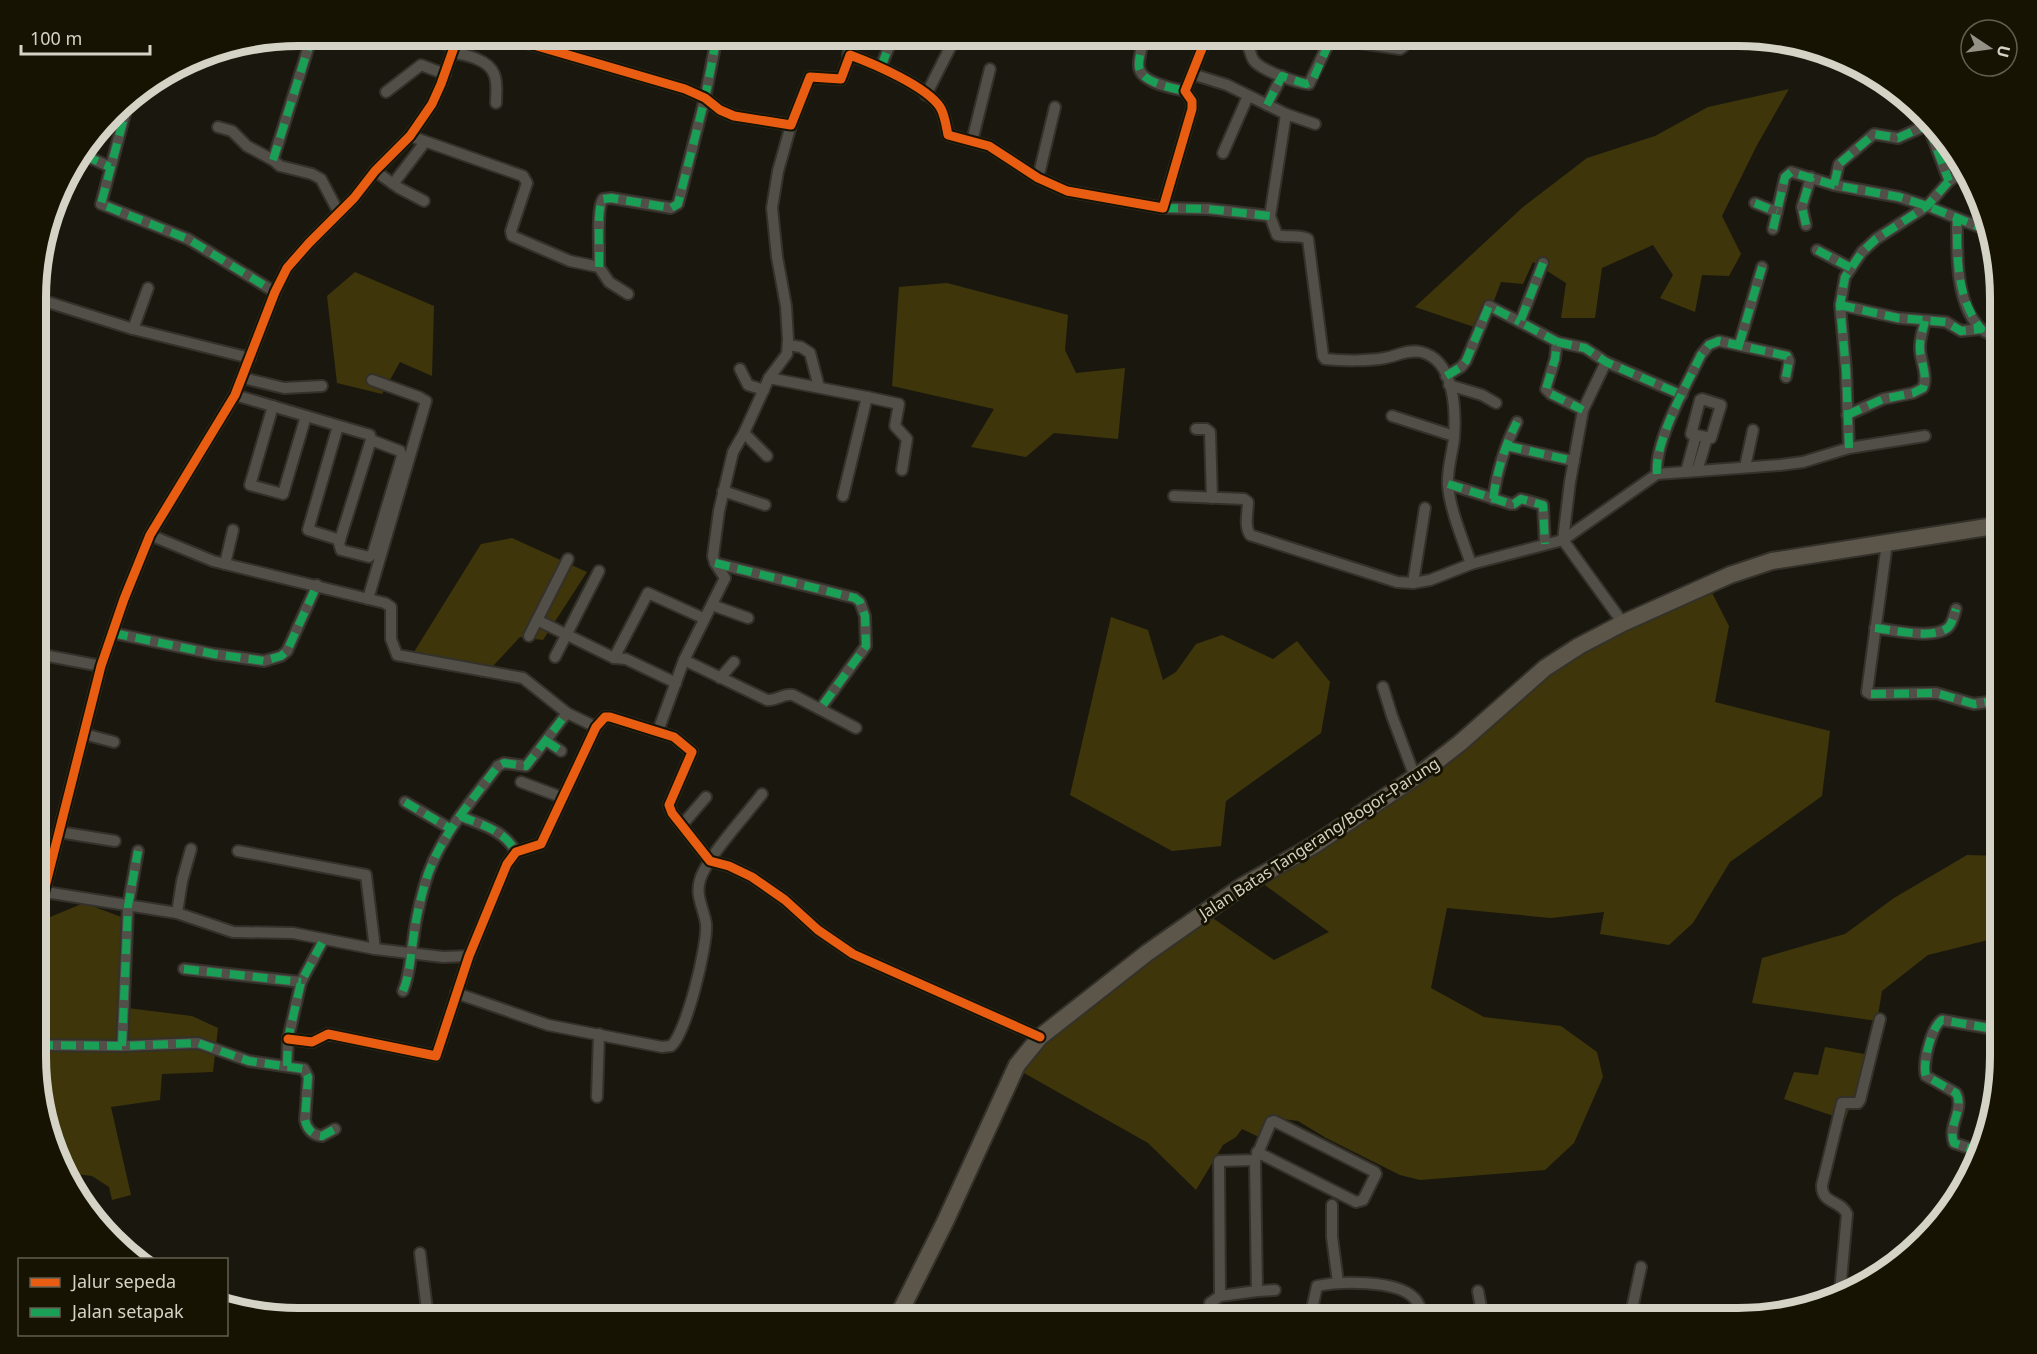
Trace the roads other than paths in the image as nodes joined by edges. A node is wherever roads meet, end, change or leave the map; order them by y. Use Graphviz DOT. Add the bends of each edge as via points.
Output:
graph roads {
  1 [pos="309,46"];
  2 [pos="455,46"];
  3 [pos="456,46"];
  4 [pos="537,46"];
  5 [pos="715,46"];
  6 [pos="850,46"];
  7 [pos="888,46"];
  8 [pos="951,46"];
  9 [pos="1142,46"];
  10 [pos="1203,46"];
  11 [pos="1248,46"];
  12 [pos="1327,46"];
  13 [pos="1380,46"];
  14 [pos="1403,46"];
  15 [pos="849,55"];
  16 [pos="881,67"];
  17 [pos="990,69"];
  18 [pos="445,74"];
  19 [pos="1192,74"];
  20 [pos="1282,76"];
  21 [pos="1185,91"];
  22 [pos="386,92"];
  23 [pos="926,95"];
  24 [pos="1248,96"];
  25 [pos="705,98"];
  26 [pos="495,103"];
  27 [pos="1267,105"];
  28 [pos="1055,107"];
  29 [pos="1286,114"];
  30 [pos="124,116"];
  31 [pos="1315,124"];
  32 [pos="791,125"];
  33 [pos="218,127"];
  34 [pos="1923,127"];
  35 [pos="410,135"];
  36 [pos="1933,138"];
  37 [pos="972,141"];
  38 [pos="425,142"];
  39 [pos="1223,153"];
  40 [pos="90,158"];
  41 [pos="273,160"];
  42 [pos="110,167"];
  43 [pos="375,171"];
  44 [pos="1958,175"];
  45 [pos="1811,177"];
  46 [pos="1038,178"];
  47 [pos="1948,181"];
  48 [pos="393,184"];
  49 [pos="1834,185"];
  50 [pos="424,201"];
  51 [pos="1755,203"];
  52 [pos="1927,206"];
  53 [pos="1163,208"];
  54 [pos="1777,212"];
  55 [pos="339,213"];
  56 [pos="1270,216"];
  57 [pos="1957,219"];
  58 [pos="1806,225"];
  59 [pos="1979,225"];
  60 [pos="1773,229"];
  61 [pos="1817,250"];
  62 [pos="1543,263"];
  63 [pos="599,267"];
  64 [pos="1762,267"];
  65 [pos="1851,268"];
  66 [pos="148,288"];
  67 [pos="276,292"];
  68 [pos="628,294"];
  69 [pos="46,301"];
  70 [pos="1840,305"];
  71 [pos="1925,321"];
  72 [pos="1520,322"];
  73 [pos="132,328"];
  74 [pos="1981,329"];
  75 [pos="1990,334"];
  76 [pos="1557,342"];
  77 [pos="788,345"];
  78 [pos="1739,345"];
  79 [pos="250,358"];
  80 [pos="1606,362"];
  81 [pos="740,369"];
  82 [pos="1786,377"];
  83 [pos="243,378"];
  84 [pos="770,378"];
  85 [pos="372,380"];
  86 [pos="1448,381"];
  87 [pos="322,386"];
  88 [pos="819,387"];
  89 [pos="764,390"];
  90 [pos="235,395"];
  91 [pos="1682,395"];
  92 [pos="867,397"];
  93 [pos="1496,403"];
  94 [pos="273,406"];
  95 [pos="1583,410"];
  96 [pos="1847,415"];
  97 [pos="306,416"];
  98 [pos="1392,416"];
  99 [pos="1517,422"];
  100 [pos="338,426"];
  101 [pos="1196,429"];
  102 [pos="1753,430"];
  103 [pos="744,433"];
  104 [pos="1454,436"];
  105 [pos="1702,436"];
  106 [pos="1925,436"];
  107 [pos="371,440"];
  108 [pos="1507,446"];
  109 [pos="1849,448"];
  110 [pos="767,456"];
  111 [pos="1574,461"];
  112 [pos="1745,467"];
  113 [pos="902,470"];
  114 [pos="1692,472"];
  115 [pos="1657,474"];
  116 [pos="1448,484"];
  117 [pos="723,491"];
  118 [pos="843,496"];
  119 [pos="1174,496"];
  120 [pos="1212,498"];
  121 [pos="1493,499"];
  122 [pos="765,505"];
  123 [pos="1425,508"];
  124 [pos="1990,528"];
  125 [pos="233,530"];
  126 [pos="150,535"];
  127 [pos="340,540"];
  128 [pos="1563,540"];
  129 [pos="1887,543"];
  130 [pos="1545,544"];
  131 [pos="568,559"];
  132 [pos="715,562"];
  133 [pos="225,564"];
  134 [pos="1472,564"];
  135 [pos="599,571"];
  136 [pos="1413,583"];
  137 [pos="317,585"];
  138 [pos="368,599"];
  139 [pos="712,604"];
  140 [pos="1956,609"];
  141 [pos="703,618"];
  142 [pos="748,618"];
  143 [pos="537,620"];
  144 [pos="1623,623"];
  145 [pos="1875,628"];
  146 [pos="113,633"];
  147 [pos="567,634"];
  148 [pos="529,636"];
  149 [pos="46,656"];
  150 [pos="555,657"];
  151 [pos="614,658"];
  152 [pos="684,660"];
  153 [pos="734,662"];
  154 [pos="101,666"];
  155 [pos="720,678"];
  156 [pos="676,683"];
  157 [pos="1383,687"];
  158 [pos="1990,702"];
  159 [pos="820,709"];
  160 [pos="567,713"];
  161 [pos="596,727"];
  162 [pos="856,728"];
  163 [pos="658,731"];
  164 [pos="84,734"];
  165 [pos="546,741"];
  166 [pos="114,742"];
  167 [pos="561,751"];
  168 [pos="1415,777"];
  169 [pos="521,782"];
  170 [pos="762,794"];
  171 [pos="561,797"];
  172 [pos="706,797"];
  173 [pos="405,802"];
  174 [pos="460,816"];
  175 [pos="682,825"];
  176 [pos="451,829"];
  177 [pos="59,832"];
  178 [pos="115,841"];
  179 [pos="191,849"];
  180 [pos="138,851"];
  181 [pos="238,851"];
  182 [pos="516,852"];
  183 [pos="710,861"];
  184 [pos="46,877"];
  185 [pos="46,888"];
  186 [pos="128,906"];
  187 [pos="177,913"];
  188 [pos="324,939"];
  189 [pos="375,949"];
  190 [pos="411,953"];
  191 [pos="469,956"];
  192 [pos="184,969"];
  193 [pos="301,982"];
  194 [pos="403,991"];
  195 [pos="456,993"];
  196 [pos="1880,1019"];
  197 [pos="1990,1028"];
  198 [pos="599,1034"];
  199 [pos="1040,1037"];
  200 [pos="288,1039"];
  201 [pos="46,1045"];
  202 [pos="122,1046"];
  203 [pos="287,1065"];
  204 [pos="597,1097"];
  205 [pos="335,1130"];
  206 [pos="1972,1149"];
  207 [pos="1256,1156"];
  208 [pos="1332,1205"];
  209 [pos="420,1252"];
  210 [pos="1641,1267"];
  211 [pos="1338,1282"];
  212 [pos="1841,1285"];
  213 [pos="1257,1290"];
  214 [pos="1275,1290"];
  215 [pos="1478,1291"];
  216 [pos="1220,1296"];
  217 [pos="427,1308"];
  218 [pos="902,1308"];
  219 [pos="1210,1308"];
  220 [pos="1312,1308"];
  221 [pos="1420,1308"];
  222 [pos="1482,1308"];
  223 [pos="1632,1308"];
  1 -- 41 [label="street"];
  2 -- 18 [label="street"];
  3 -- 26 [label="street" via="490,66 495,78"];
  4 -- 25 [label="street"];
  5 -- 25 [label="street"];
  6 -- 15 [label="street"];
  7 -- 16 [label="street"];
  8 -- 23 [label="street"];
  9 -- 21 [label="street" via="1142,72 1156,83"];
  10 -- 19 [label="street"];
  11 -- 20 [label="street" via="1252,59"];
  12 -- 20 [label="street" via="1309,84"];
  13 -- 14 [label="street" via="1400,49"];
  15 -- 16 [label="street"];
  15 -- 32 [label="street" via="841,79 810,78"];
  16 -- 23 [label="street"];
  17 -- 37 [label="street"];
  18 -- 22 [label="street" via="421,65"];
  18 -- 35 [label="street" via="432,104"];
  19 -- 21 [label="street"];
  19 -- 24 [label="street"];
  20 -- 27 [label="street"];
  21 -- 53 [label="street" via="1192,109"];
  23 -- 37 [label="street" via="942,110 948,135"];
  24 -- 27 [label="street"];
  24 -- 39 [label="street"];
  25 -- 32 [label="street" via="734,116"];
  25 -- 63 [label="street" via="678,204 671,208 603,199"];
  27 -- 29 [label="street"];
  28 -- 46 [label="street"];
  29 -- 31 [label="street"];
  29 -- 56 [label="street"];
  30 -- 42 [label="street"];
  32 -- 77 [label="street" via="772,208"];
  33 -- 41 [label="street" via="232,131 247,146"];
  34 -- 49 [label="street" via="1899,138 1874,134 1839,164"];
  35 -- 38 [label="street"];
  35 -- 43 [label="street"];
  36 -- 47 [label="street"];
  37 -- 46 [label="street" via="1002,153"];
  38 -- 48 [label="street"];
  38 -- 63 [label="street" via="523,176 527,183 512,236 570,261"];
  40 -- 42 [label="street"];
  41 -- 55 [label="street" via="280,166 321,179"];
  42 -- 67 [label="street" via="102,205 188,239"];
  43 -- 48 [label="street"];
  43 -- 55 [label="street"];
  44 -- 47 [label="street"];
  45 -- 49 [label="street"];
  45 -- 54 [label="street" via="1788,173"];
  45 -- 58 [label="street" via="1802,207"];
  46 -- 53 [label="street" via="1067,191"];
  47 -- 52 [label="street"];
  48 -- 50 [label="street"];
  49 -- 52 [label="street"];
  51 -- 54 [label="street"];
  52 -- 57 [label="street"];
  52 -- 65 [label="street" via="1876,239"];
  53 -- 56 [label="street"];
  54 -- 60 [label="street"];
  55 -- 67 [label="street" via="288,268"];
  56 -- 86 [label="street" via="1277,235 1308,239 1325,359 1385,358 1416,351 1438,362"];
  57 -- 59 [label="street"];
  57 -- 74 [label="street" via="1960,284 1970,313"];
  61 -- 65 [label="street"];
  62 -- 72 [label="street"];
  63 -- 68 [label="street" via="609,282"];
  64 -- 78 [label="street"];
  65 -- 70 [label="street"];
  66 -- 73 [label="street"];
  67 -- 79 [label="street"];
  69 -- 73 [label="street"];
  70 -- 71 [label="street"];
  70 -- 96 [label="street"];
  71 -- 74 [label="street" via="1946,322 1961,331"];
  71 -- 96 [label="street" via="1920,342 1923,388 1883,399"];
  72 -- 76 [label="street"];
  72 -- 86 [label="street" via="1489,306 1467,361"];
  73 -- 79 [label="street"];
  74 -- 75 [label="street"];
  76 -- 80 [label="street" via="1585,348"];
  76 -- 95 [label="street" via="1546,389"];
  77 -- 84 [label="street" via="785,359"];
  77 -- 88 [label="street" via="810,353"];
  78 -- 82 [label="street" via="1788,356"];
  78 -- 91 [label="street" via="1719,340 1707,347"];
  79 -- 83 [label="street"];
  80 -- 91 [label="street"];
  80 -- 95 [label="street"];
  81 -- 89 [label="street" via="748,385"];
  83 -- 87 [label="street" via="284,388"];
  83 -- 90 [label="street"];
  84 -- 88 [label="street"];
  84 -- 89 [label="street"];
  85 -- 138 [label="street" via="426,401"];
  86 -- 93 [label="street"];
  86 -- 104 [label="street"];
  88 -- 92 [label="street"];
  89 -- 103 [label="street"];
  90 -- 94 [label="street"];
  90 -- 126 [label="street"];
  91 -- 115 [label="street" via="1658,453"];
  92 -- 113 [label="street" via="899,404 894,426 907,439"];
  92 -- 118 [label="street"];
  94 -- 97 [label="street"];
  94 -- 97 [label="street" via="250,485 283,494"];
  95 -- 111 [label="street"];
  96 -- 109 [label="street"];
  97 -- 100 [label="street"];
  98 -- 104 [label="street"];
  99 -- 108 [label="street"];
  100 -- 107 [label="street" via="370,435"];
  100 -- 127 [label="street" via="309,530"];
  101 -- 120 [label="street" via="1210,432"];
  102 -- 112 [label="street"];
  103 -- 110 [label="street"];
  103 -- 117 [label="street" via="733,452"];
  104 -- 116 [label="street"];
  105 -- 114 [label="street"];
  106 -- 109 [label="street"];
  107 -- 127 [label="street"];
  107 -- 127 [label="street" via="400,451 402,456 373,553 369,557 341,550"];
  108 -- 111 [label="street"];
  108 -- 121 [label="street"];
  109 -- 112 [label="street" via="1803,462"];
  111 -- 128 [label="street"];
  112 -- 114 [label="street"];
  114 -- 115 [label="street"];
  115 -- 128 [label="street"];
  116 -- 121 [label="street"];
  116 -- 134 [label="street"];
  117 -- 122 [label="street"];
  117 -- 132 [label="street"];
  119 -- 120 [label="street"];
  120 -- 136 [label="street" via="1247,500 1250,535 1397,582"];
  121 -- 130 [label="street" via="1513,504 1521,499 1543,505"];
  123 -- 136 [label="street"];
  124 -- 129 [label="main road, Jalan Batas Tangerang/Bogor–Parung"];
  125 -- 133 [label="street"];
  126 -- 133 [label="street"];
  126 -- 146 [label="street"];
  128 -- 130 [label="street"];
  128 -- 144 [label="street"];
  129 -- 144 [label="main road, Jalan Batas Tangerang/Bogor–Parung" via="1772,561 1730,575"];
  129 -- 145 [label="street"];
  130 -- 134 [label="street"];
  131 -- 143 [label="street"];
  132 -- 139 [label="street" via="725,578"];
  132 -- 159 [label="street" via="860,602 866,646"];
  133 -- 137 [label="street"];
  134 -- 136 [label="street"];
  135 -- 147 [label="street"];
  137 -- 138 [label="street"];
  137 -- 146 [label="street" via="287,651 269,660 214,654"];
  138 -- 160 [label="street" via="391,607 391,639 397,655 523,678"];
  139 -- 141 [label="street"];
  139 -- 142 [label="street"];
  140 -- 145 [label="street" via="1950,625 1942,631 1916,633"];
  141 -- 151 [label="street" via="648,593"];
  141 -- 152 [label="street"];
  143 -- 147 [label="street"];
  143 -- 148 [label="street"];
  144 -- 168 [label="main road, Jalan Batas Tangerang/Bogor–Parung" via="1545,669"];
  145 -- 158 [label="street" via="1866,687 1869,693 1936,693 1974,704"];
  146 -- 154 [label="street"];
  147 -- 150 [label="street"];
  147 -- 151 [label="street"];
  149 -- 154 [label="street"];
  151 -- 156 [label="street" via="626,659"];
  152 -- 155 [label="street"];
  152 -- 156 [label="street"];
  153 -- 155 [label="street"];
  154 -- 164 [label="street"];
  155 -- 159 [label="street" via="766,700 790,694"];
  156 -- 163 [label="street"];
  157 -- 168 [label="street"];
  159 -- 162 [label="street"];
  160 -- 161 [label="street"];
  160 -- 165 [label="street"];
  161 -- 163 [label="street" via="610,717"];
  161 -- 171 [label="street"];
  163 -- 175 [label="street" via="674,737 692,752 669,805"];
  164 -- 166 [label="street"];
  164 -- 177 [label="street"];
  165 -- 167 [label="street"];
  165 -- 174 [label="street" via="525,766 500,764"];
  168 -- 199 [label="main road, Jalan Batas Tangerang/Bogor–Parung" via="1314,845 1241,887 1147,953"];
  169 -- 171 [label="street"];
  170 -- 183 [label="street"];
  171 -- 182 [label="street" via="541,844"];
  172 -- 175 [label="street"];
  173 -- 176 [label="street"];
  174 -- 176 [label="street"];
  174 -- 182 [label="street" via="505,836"];
  175 -- 183 [label="street"];
  176 -- 190 [label="street" via="425,884"];
  177 -- 178 [label="street"];
  177 -- 184 [label="street"];
  179 -- 187 [label="street"];
  180 -- 186 [label="street"];
  181 -- 189 [label="street" via="366,875"];
  182 -- 191 [label="street" via="507,864"];
  183 -- 198 [label="street" via="698,891 706,925 702,952 678,1039 666,1047"];
  183 -- 199 [label="street" via="752,877 853,954"];
  185 -- 186 [label="street"];
  186 -- 187 [label="street"];
  186 -- 202 [label="street"];
  187 -- 188 [label="street" via="233,932 293,933"];
  188 -- 189 [label="street"];
  188 -- 193 [label="street"];
  189 -- 190 [label="street"];
  190 -- 191 [label="street"];
  190 -- 194 [label="street"];
  191 -- 195 [label="street"];
  192 -- 193 [label="street"];
  193 -- 200 [label="street"];
  195 -- 198 [label="street" via="548,1025"];
  195 -- 200 [label="street" via="436,1056 328,1034 312,1042"];
  196 -- 212 [label="street" via="1860,1100 1842,1103 1822,1185 1825,1198 1847,1214"];
  197 -- 206 [label="street" via="1942,1020 1931,1037 1925,1065 1926,1076 1958,1096 1952,1137 1954,1143"];
  198 -- 204 [label="street"];
  199 -- 218 [label="main road, Jalan Batas Tangerang/Bogor–Parung" via="1017,1065"];
  200 -- 203 [label="street"];
  201 -- 202 [label="street"];
  202 -- 203 [label="street" via="198,1043 249,1061"];
  203 -- 205 [label="street" via="304,1070 308,1077 305,1120 310,1131 322,1136"];
  207 -- 207 [label="street" via="1274,1121 1376,1174 1363,1200 1356,1202"];
  207 -- 213 [label="street"];
  207 -- 216 [label="street" via="1218,1161"];
  208 -- 211 [label="street"];
  209 -- 217 [label="street"];
  210 -- 223 [label="street"];
  211 -- 220 [label="street" via="1317,1286"];
  211 -- 221 [label="street" via="1401,1289 1414,1297"];
  213 -- 214 [label="street"];
  213 -- 216 [label="street"];
  215 -- 222 [label="street"];
  216 -- 219 [label="street" via="1210,1303"];
}
